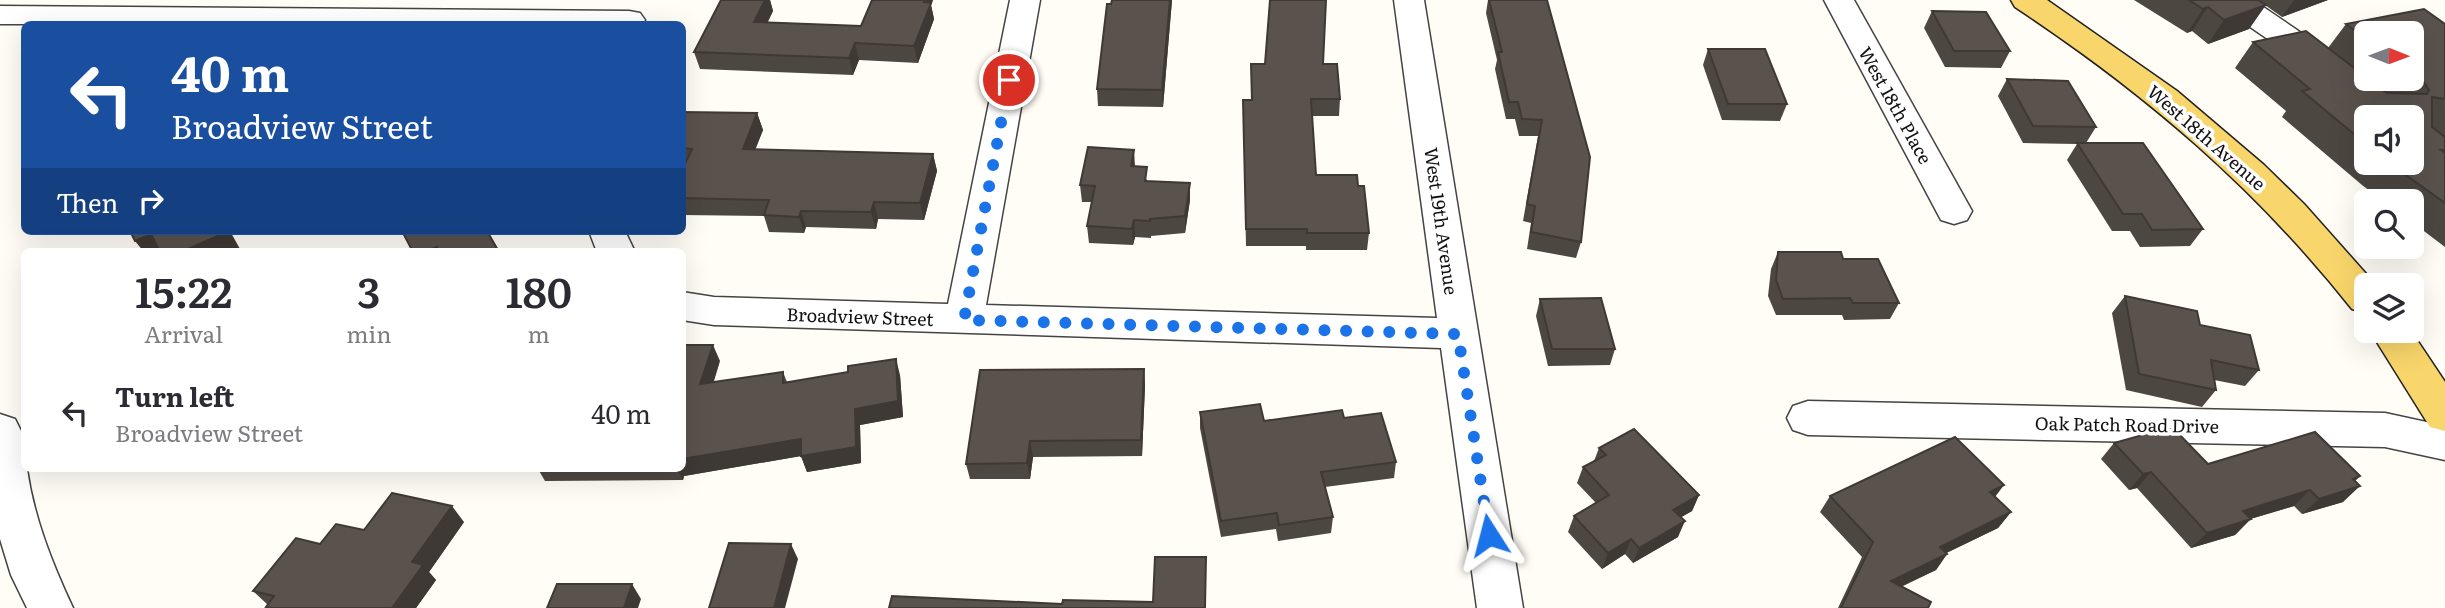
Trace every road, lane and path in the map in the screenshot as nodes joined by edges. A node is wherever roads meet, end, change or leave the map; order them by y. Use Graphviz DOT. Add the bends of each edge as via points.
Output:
graph roads {
  1 [pos="1025,0"];
  2 [pos="1409,0"];
  3 [pos="1839,0"];
  4 [pos="2026,0"];
  5 [pos="2232,0"];
  6 [pos="632,15"];
  7 [pos="1,16"];
  8 [pos="2373,105"];
  9 [pos="1954,211"];
  10 [pos="2354,284"];
  11 [pos="686,307"];
  12 [pos="964,320"];
  13 [pos="1458,334"];
  14 [pos="2398,343"];
  15 [pos="2445,415"];
  16 [pos="1808,418"];
  17 [pos="0,431"];
  18 [pos="2445,443"];
  19 [pos="50,608"];
  20 [pos="1500,608"];
  1 -- 12 [label="street"];
  2 -- 13 [label="street, West 19th Avenue"];
  3 -- 9 [label="street, West 18th Place"];
  4 -- 10 [label="main road, West 18th Avenue" via="2113,58 2226,149"];
  5 -- 8 [label="street"];
  6 -- 7 [label="street"];
  11 -- 12 [label="street, Broadview Street"];
  12 -- 13 [label="street, Broadview Street"];
  13 -- 20 [label="street, West 19th Avenue"];
  14 -- 15 [label="main road"];
  16 -- 18 [label="street, Oak Patch Road Drive" via="2385,430"];
  17 -- 19 [label="street" via="9,502"];
}
